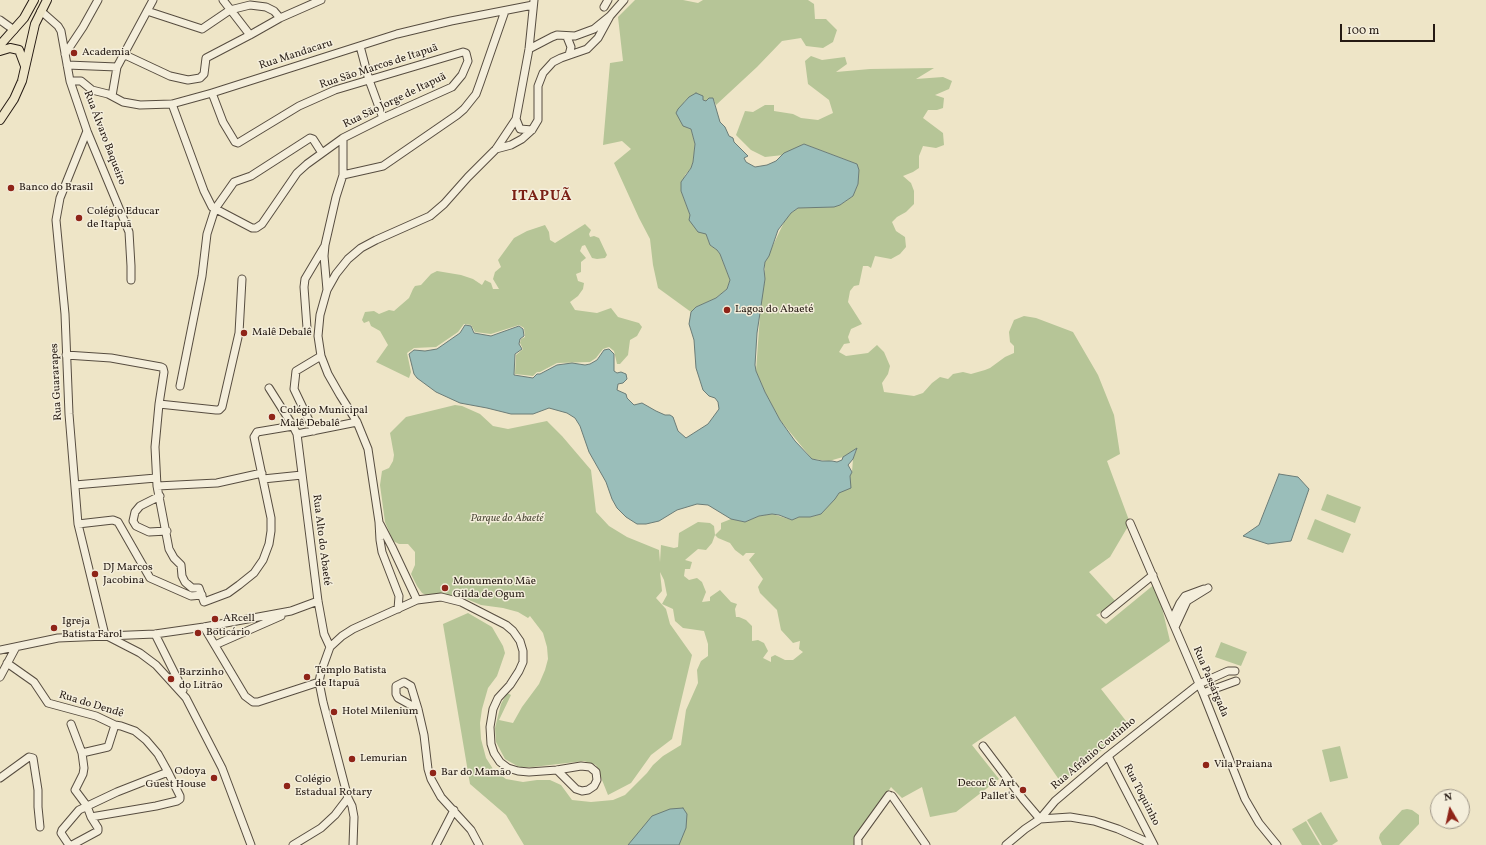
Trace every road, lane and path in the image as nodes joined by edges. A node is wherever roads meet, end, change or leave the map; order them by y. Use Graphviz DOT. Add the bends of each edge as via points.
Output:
graph roads {
  1 [pos="34,0"];
  2 [pos="47,0"];
  3 [pos="98,0"];
  4 [pos="153,0"];
  5 [pos="223,0"];
  6 [pos="321,0"];
  7 [pos="608,0"];
  8 [pos="624,0"];
  9 [pos="533,3"];
  10 [pos="604,7"];
  11 [pos="230,10"];
  12 [pos="41,11"];
  13 [pos="147,11"];
  14 [pos="505,11"];
  15 [pos="610,16"];
  16 [pos="280,18"];
  17 [pos="0,20"];
  18 [pos="14,30"];
  19 [pos="250,35"];
  20 [pos="567,37"];
  21 [pos="0,45"];
  22 [pos="360,46"];
  23 [pos="529,49"];
  24 [pos="0,51"];
  25 [pos="64,54"];
  26 [pos="124,54"];
  27 [pos="569,55"];
  28 [pos="67,65"];
  29 [pos="117,67"];
  30 [pos="26,68"];
  31 [pos="369,80"];
  32 [pos="70,81"];
  33 [pos="457,83"];
  34 [pos="212,93"];
  35 [pos="112,96"];
  36 [pos="172,104"];
  37 [pos="382,118"];
  38 [pos="516,119"];
  39 [pos="0,120"];
  40 [pos="532,130"];
  41 [pos="87,131"];
  42 [pos="343,138"];
  43 [pos="496,149"];
  44 [pos="322,153"];
  45 [pos="343,175"];
  46 [pos="215,209"];
  47 [pos="325,245"];
  48 [pos="242,279"];
  49 [pos="131,280"];
  50 [pos="327,290"];
  51 [pos="306,328"];
  52 [pos="66,355"];
  53 [pos="321,356"];
  54 [pos="180,386"];
  55 [pos="269,388"];
  56 [pos="159,404"];
  57 [pos="357,422"];
  58 [pos="292,426"];
  59 [pos="314,431"];
  60 [pos="297,434"];
  61 [pos="302,475"];
  62 [pos="263,476"];
  63 [pos="156,478"];
  64 [pos="75,485"];
  65 [pos="157,486"];
  66 [pos="160,496"];
  67 [pos="379,522"];
  68 [pos="1130,523"];
  69 [pos="78,524"];
  70 [pos="167,531"];
  71 [pos="392,547"];
  72 [pos="382,552"];
  73 [pos="1153,575"];
  74 [pos="202,598"];
  75 [pos="417,600"];
  76 [pos="318,601"];
  77 [pos="398,609"];
  78 [pos="291,611"];
  79 [pos="1105,614"];
  80 [pos="1172,620"];
  81 [pos="204,626"];
  82 [pos="1176,627"];
  83 [pos="154,634"];
  84 [pos="105,635"];
  85 [pos="215,645"];
  86 [pos="16,647"];
  87 [pos="330,647"];
  88 [pos="0,650"];
  89 [pos="7,662"];
  90 [pos="1235,671"];
  91 [pos="0,677"];
  92 [pos="1236,680"];
  93 [pos="319,682"];
  94 [pos="1200,684"];
  95 [pos="1203,693"];
  96 [pos="186,698"];
  97 [pos="418,709"];
  98 [pos="71,724"];
  99 [pos="115,725"];
  100 [pos="983,746"];
  101 [pos="82,753"];
  102 [pos="1108,756"];
  103 [pos="557,770"];
  104 [pos="168,772"];
  105 [pos="0,778"];
  106 [pos="348,798"];
  107 [pos="87,806"];
  108 [pos="454,810"];
  109 [pos="91,817"];
  110 [pos="1040,819"];
  111 [pos="40,827"];
  112 [pos="858,842"];
  113 [pos="70,845"];
  114 [pos="251,845"];
  115 [pos="293,845"];
  116 [pos="353,845"];
  117 [pos="436,845"];
  118 [pos="479,845"];
  119 [pos="926,845"];
  120 [pos="1006,845"];
  121 [pos="1149,845"];
  122 [pos="1154,845"];
  123 [pos="1277,845"];
  1 -- 18 [label="main road"];
  2 -- 12 [label="main road"];
  3 -- 25 [label="street"];
  4 -- 13 [label="street"];
  5 -- 11 [label="street"];
  6 -- 16 [label="street"];
  7 -- 10 [label="street"];
  8 -- 15 [label="street"];
  9 -- 14 [label="street, Rua Mandacaru"];
  9 -- 23 [label="street"];
  11 -- 13 [label="street" via="202,29"];
  11 -- 16 [label="street" via="250,5 266,7 274,10"];
  11 -- 19 [label="street"];
  12 -- 25 [label="street, Rua Álvaro Baqueiro" via="61,31"];
  12 -- 30 [label="main road" via="35,24"];
  13 -- 26 [label="street"];
  14 -- 22 [label="street, Rua Mandacaru" via="397,34"];
  14 -- 45 [label="street" via="476,94 464,109 383,166"];
  15 -- 20 [label="street" via="594,29"];
  15 -- 27 [label="street" via="593,44 587,49"];
  16 -- 19 [label="street"];
  17 -- 18 [label="street"];
  18 -- 21 [label="main road"];
  19 -- 26 [label="street" via="205,59 203,76 188,80 170,76"];
  20 -- 23 [label="street" via="552,36"];
  20 -- 27 [label="street" via="571,47"];
  22 -- 31 [label="street"];
  22 -- 34 [label="street, Rua Mandacaru"];
  23 -- 38 [label="street"];
  24 -- 30 [label="main road" via="10,48 19,50"];
  25 -- 28 [label="street, Rua Álvaro Baqueiro"];
  26 -- 29 [label="street"];
  27 -- 40 [label="street" via="553,62 543,73 538,86 538,120"];
  28 -- 29 [label="street"];
  28 -- 32 [label="street, Rua Álvaro Baqueiro"];
  29 -- 35 [label="street"];
  30 -- 39 [label="main road" via="14,99"];
  31 -- 33 [label="street, Rua São Marcos de Itapuã" via="465,52 467,65"];
  31 -- 34 [label="street, Rua São Marcos de Itapuã" via="335,90 299,106 238,143 228,132"];
  31 -- 37 [label="street"];
  32 -- 35 [label="street, Rua Mandacaru" via="81,81 92,90"];
  32 -- 41 [label="street, Rua Álvaro Baqueiro"];
  33 -- 37 [label="street, Rua São Jorge de Itapuã"];
  34 -- 36 [label="street, Rua Mandacaru"];
  35 -- 36 [label="street, Rua Mandacaru" via="123,102 140,105"];
  36 -- 46 [label="street" via="208,201"];
  37 -- 42 [label="street, Rua São Jorge de Itapuã"];
  38 -- 40 [label="street" via="520,129"];
  38 -- 43 [label="street"];
  40 -- 43 [label="street" via="511,145"];
  41 -- 49 [label="street, Rua Álvaro Baqueiro" via="128,232"];
  41 -- 52 [label="street, Rua Guararapes" via="60,198 56,220 65,314"];
  42 -- 44 [label="street, Rua São Jorge de Itapuã"];
  42 -- 45 [label="street, Rua São Jorge de Itapuã"];
  43 -- 50 [label="street" via="430,216 361,248 336,274"];
  44 -- 46 [label="street" via="310,138 251,176 234,182"];
  44 -- 46 [label="street, Rua São Jorge de Itapuã" via="297,173 259,227 252,228"];
  45 -- 47 [label="street, Rua São Jorge de Itapuã"];
  46 -- 54 [label="street" via="207,234 202,276"];
  47 -- 50 [label="street, Rua São Jorge de Itapuã"];
  47 -- 51 [label="street" via="305,279"];
  48 -- 56 [label="street" via="239,334 222,407 216,410"];
  50 -- 53 [label="street" via="318,325"];
  52 -- 56 [label="street" via="111,358 161,367 164,372"];
  52 -- 64 [label="street, Rua Guararapes"];
  53 -- 57 [label="street" via="328,374"];
  53 -- 59 [label="street" via="296,371 294,389"];
  55 -- 58 [label="street"];
  56 -- 63 [label="street" via="155,448"];
  57 -- 59 [label="street"];
  57 -- 67 [label="street" via="368,449"];
  58 -- 60 [label="street"];
  58 -- 62 [label="street" via="255,434"];
  59 -- 60 [label="street"];
  60 -- 61 [label="street, Rua Alto do Abaeté"];
  61 -- 62 [label="street"];
  61 -- 76 [label="street, Rua Alto do Abaeté"];
  62 -- 65 [label="street" via="217,483"];
  62 -- 74 [label="street" via="271,531 263,560 254,573 228,593 209,601"];
  63 -- 64 [label="street"];
  63 -- 65 [label="street"];
  64 -- 69 [label="street, Rua Guararapes"];
  65 -- 66 [label="street"];
  66 -- 70 [label="street"];
  66 -- 70 [label="street" via="140,506 133,521 136,526 149,532"];
  67 -- 71 [label="street"];
  67 -- 72 [label="street"];
  68 -- 73 [label="street, Rua Passárgada"];
  69 -- 74 [label="street" via="113,520 118,522 150,578 191,596"];
  69 -- 84 [label="street, Rua Guararapes"];
  70 -- 74 [label="street" via="169,549 181,565 184,579 192,588 199,588"];
  71 -- 72 [label="street"];
  71 -- 75 [label="street"];
  72 -- 77 [label="street" via="397,591"];
  73 -- 79 [label="street"];
  73 -- 80 [label="street, Rua Passárgada"];
  75 -- 77 [label="street"];
  75 -- 103 [label="street" via="441,597 461,602 513,632 520,641 523,662 520,671 498,698 493,709 491,744 500,762 508,768 529,772"];
  76 -- 78 [label="street"];
  76 -- 87 [label="street, Rua Alto do Abaeté" via="324,634"];
  77 -- 87 [label="street" via="353,629"];
  78 -- 81 [label="street"];
  78 -- 85 [label="street"];
  80 -- 82 [label="street, Rua Passárgada"];
  80 -- 82 [label="street" via="1185,596 1208,588 1187,601"];
  81 -- 83 [label="street"];
  81 -- 85 [label="street"];
  82 -- 94 [label="street, Rua Passárgada"];
  83 -- 84 [label="street"];
  83 -- 96 [label="street"];
  84 -- 86 [label="street" via="58,638"];
  84 -- 96 [label="street" via="156,664"];
  85 -- 93 [label="street" via="245,696 252,702"];
  86 -- 88 [label="street"];
  86 -- 89 [label="street"];
  87 -- 93 [label="street"];
  89 -- 91 [label="street"];
  89 -- 99 [label="street, Rua do Dendê" via="34,682 48,703 96,716"];
  90 -- 94 [label="street, Rua Afrânio Coutinho" via="1228,671"];
  92 -- 95 [label="street"];
  93 -- 106 [label="street"];
  94 -- 95 [label="street, Rua Passárgada"];
  94 -- 102 [label="street, Rua Afrânio Coutinho"];
  95 -- 123 [label="street, Rua Passárgada" via="1245,799"];
  96 -- 114 [label="street" via="222,768"];
  97 -- 108 [label="street" via="431,779 441,797"];
  98 -- 101 [label="street"];
  99 -- 101 [label="street" via="108,747"];
  99 -- 104 [label="street, Rua do Dendê" via="135,732 146,740"];
  100 -- 110 [label="street"];
  101 -- 107 [label="street" via="84,768 76,791"];
  102 -- 110 [label="street, Rua Afrânio Coutinho" via="1055,801"];
  102 -- 122 [label="street, Rua Toquinho"];
  103 -- 103 [label="street" via="576,789 582,791 594,786 597,780 596,772 590,767"];
  104 -- 107 [label="street"];
  104 -- 109 [label="street, Rua do Dendê" via="180,796 177,801"];
  105 -- 111 [label="street" via="31,757 34,761 38,790"];
  106 -- 115 [label="street" via="321,828"];
  106 -- 116 [label="street" via="354,817"];
  107 -- 109 [label="street"];
  107 -- 113 [label="street" via="62,830 61,833"];
  108 -- 117 [label="street"];
  108 -- 118 [label="street" via="471,830"];
  109 -- 113 [label="street" via="98,831"];
  110 -- 120 [label="street, Rua Afrânio Coutinho"];
  110 -- 121 [label="street" via="1070,817 1094,821 1118,829"];
  112 -- 119 [label="street" via="891,796"];
}
